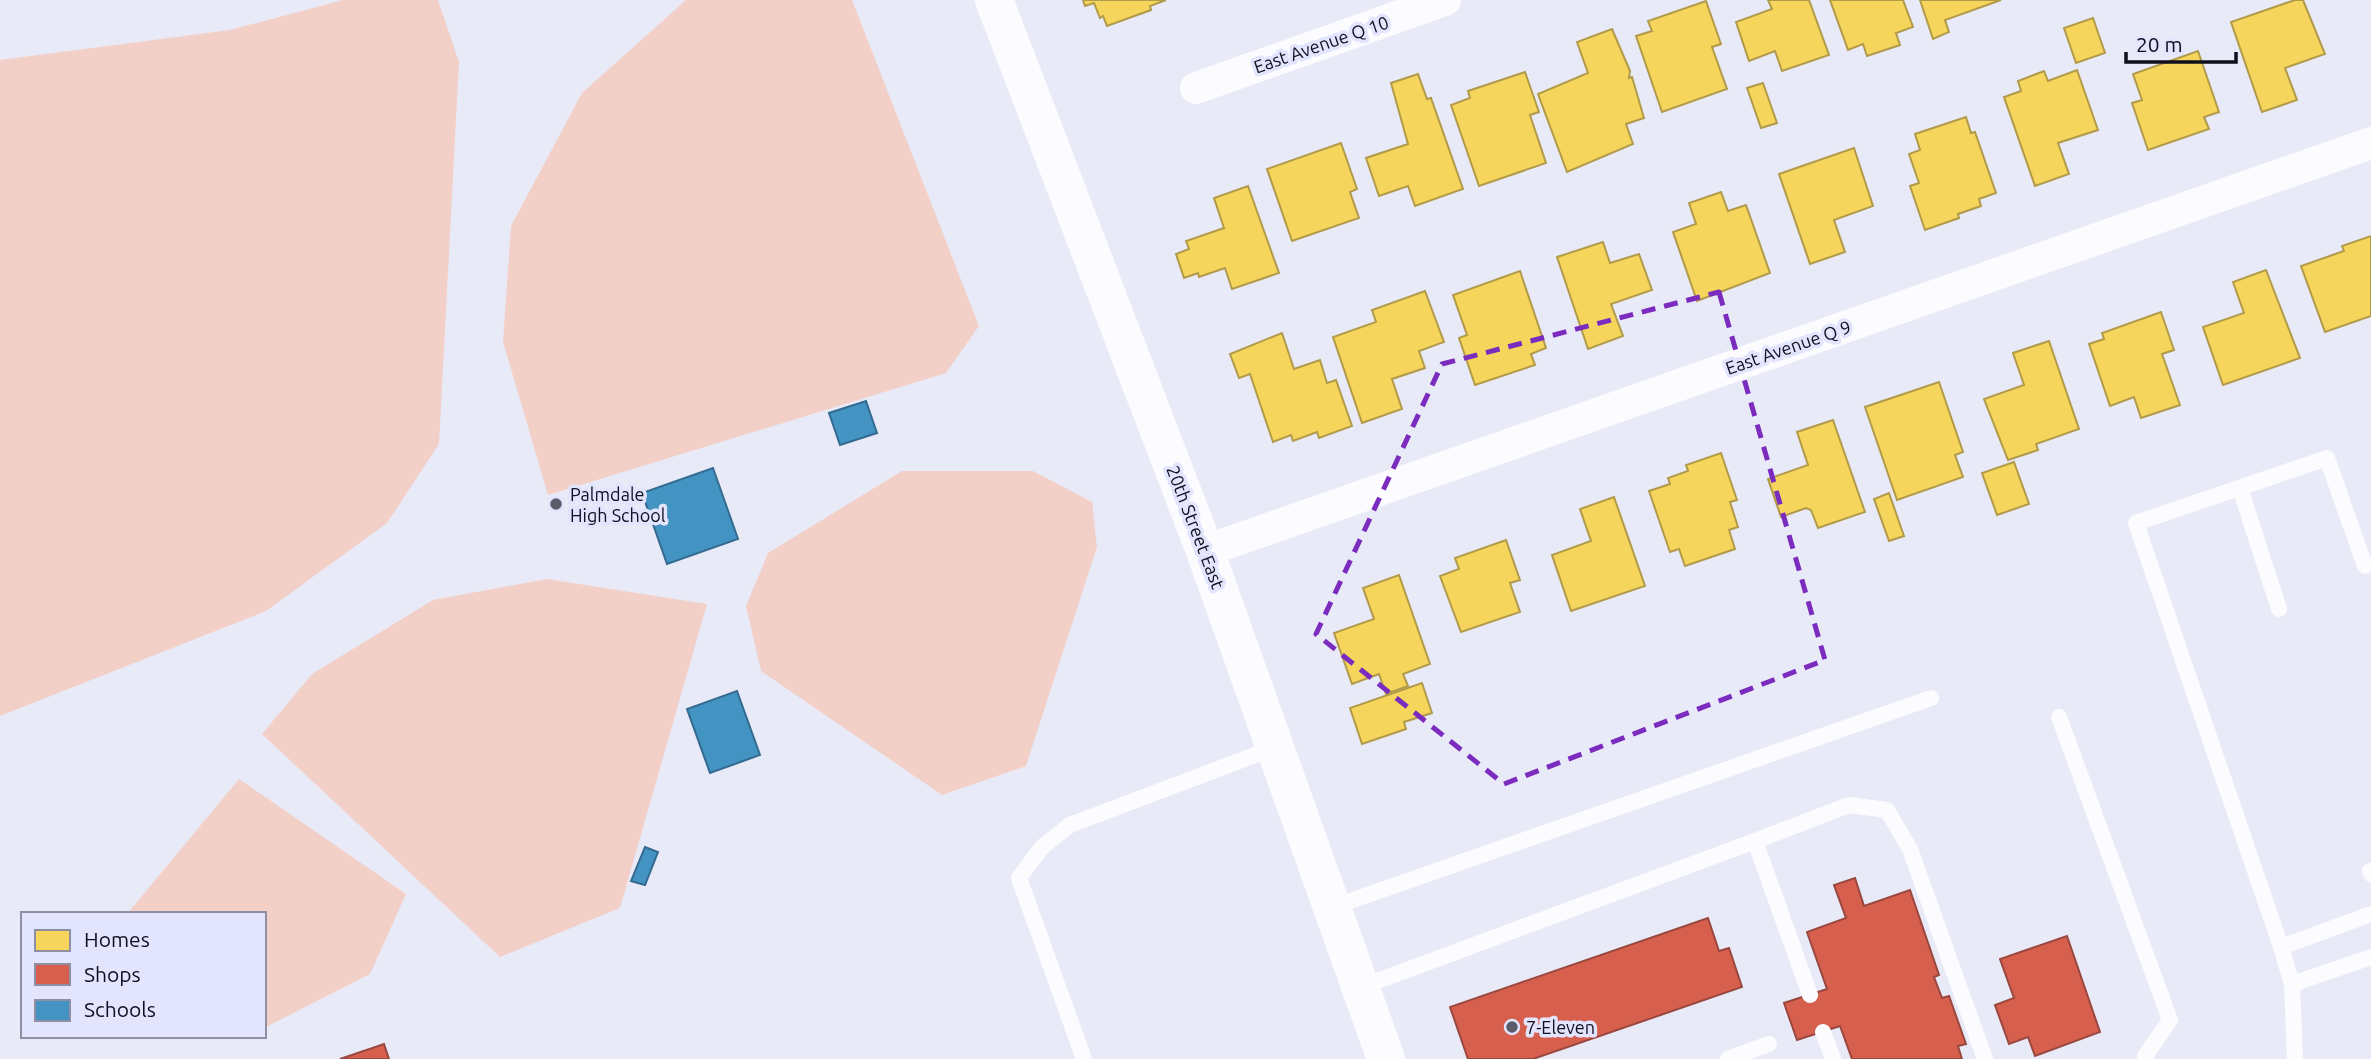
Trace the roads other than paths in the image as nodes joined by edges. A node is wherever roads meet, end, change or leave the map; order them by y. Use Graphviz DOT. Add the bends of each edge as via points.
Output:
graph roads {
  1 [pos="994,0"];
  2 [pos="1445,0"];
  3 [pos="1196,88"];
  4 [pos="2371,143"];
  5 [pos="2240,488"];
  6 [pos="1205,551"];
  7 [pos="2365,566"];
  8 [pos="2279,609"];
  9 [pos="1931,698"];
  10 [pos="2059,717"];
  11 [pos="1276,747"];
  12 [pos="1755,841"];
  13 [pos="1333,908"];
  14 [pos="2371,914"];
  15 [pos="2281,947"];
  16 [pos="2371,957"];
  17 [pos="2292,984"];
  18 [pos="1361,987"];
  19 [pos="1810,995"];
  20 [pos="1823,1032"];
  21 [pos="1769,1044"];
  22 [pos="1084,1059"];
  23 [pos="1386,1059"];
  24 [pos="1728,1059"];
  25 [pos="1833,1059"];
  26 [pos="1985,1059"];
  27 [pos="2146,1059"];
  28 [pos="2295,1059"];
  1 -- 6 [label="street, 20th Street East"];
  2 -- 3 [label="street, East Avenue Q 10"];
  4 -- 6 [label="street, East Avenue Q 9"];
  5 -- 7 [label="lane" via="2327,458"];
  5 -- 8 [label="lane"];
  5 -- 15 [label="lane" via="2136,523"];
  6 -- 11 [label="street, 20th Street East"];
  9 -- 13 [label="lane"];
  10 -- 27 [label="lane" via="2170,1020"];
  11 -- 13 [label="street, 20th Street East"];
  11 -- 22 [label="lane" via="1070,825 1042,847 1019,878"];
  12 -- 18 [label="lane"];
  12 -- 19 [label="lane"];
  12 -- 26 [label="lane" via="1849,805 1887,810 1910,849"];
  13 -- 18 [label="street, 20th Street East"];
  14 -- 15 [label="lane"];
  15 -- 17 [label="lane"];
  16 -- 17 [label="lane"];
  17 -- 28 [label="lane"];
  18 -- 23 [label="street, 20th Street East"];
  20 -- 25 [label="lane"];
  21 -- 24 [label="lane"];
}
